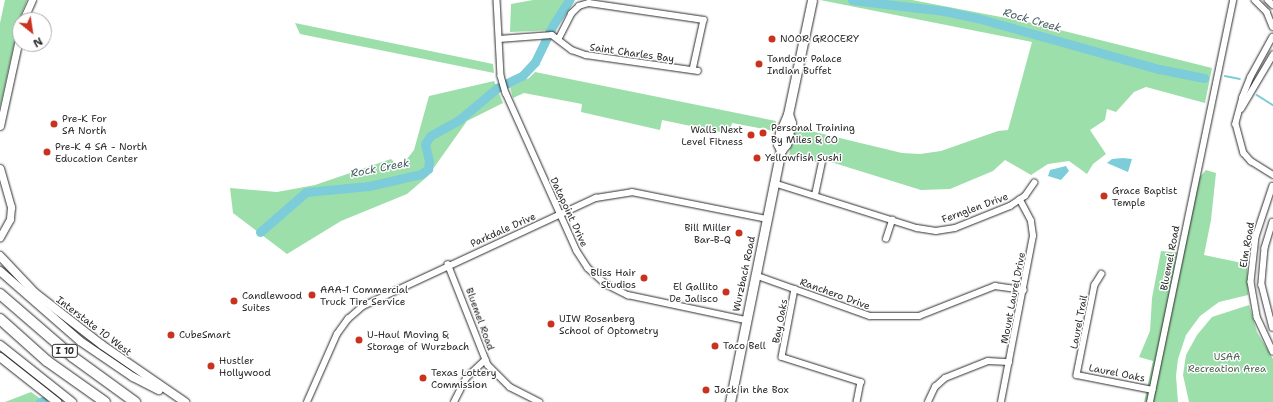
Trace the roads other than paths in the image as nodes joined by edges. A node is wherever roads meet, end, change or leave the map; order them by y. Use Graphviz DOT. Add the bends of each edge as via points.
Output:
graph roads {
  1 [pos="32,0"];
  2 [pos="497,0"];
  3 [pos="812,0"];
  4 [pos="1234,0"];
  5 [pos="1255,0"];
  6 [pos="1268,0"];
  7 [pos="1273,5"];
  8 [pos="27,12"];
  9 [pos="1273,27"];
  10 [pos="1273,37"];
  11 [pos="559,38"];
  12 [pos="498,39"];
  13 [pos="16,52"];
  14 [pos="1273,55"];
  15 [pos="1239,112"];
  16 [pos="0,126"];
  17 [pos="822,161"];
  18 [pos="0,168"];
  19 [pos="1273,175"];
  20 [pos="774,183"];
  21 [pos="1034,183"];
  22 [pos="1273,186"];
  23 [pos="815,195"];
  24 [pos="1020,200"];
  25 [pos="560,214"];
  26 [pos="767,219"];
  27 [pos="892,220"];
  28 [pos="1273,222"];
  29 [pos="0,237"];
  30 [pos="886,239"];
  31 [pos="0,256"];
  32 [pos="448,264"];
  33 [pos="1,269"];
  34 [pos="14,271"];
  35 [pos="1102,274"];
  36 [pos="755,275"];
  37 [pos="795,289"];
  38 [pos="1024,290"];
  39 [pos="0,294"];
  40 [pos="0,319"];
  41 [pos="746,320"];
  42 [pos="1273,328"];
  43 [pos="0,345"];
  44 [pos="1273,352"];
  45 [pos="0,356"];
  46 [pos="485,360"];
  47 [pos="1009,362"];
  48 [pos="1078,375"];
  49 [pos="1153,390"];
  50 [pos="91,393"];
  51 [pos="57,402"];
  52 [pos="72,402"];
  53 [pos="101,402"];
  54 [pos="105,402"];
  55 [pos="135,402"];
  56 [pos="184,402"];
  57 [pos="307,402"];
  58 [pos="454,402"];
  59 [pos="539,402"];
  60 [pos="730,402"];
  61 [pos="857,402"];
  62 [pos="928,402"];
  63 [pos="1001,402"];
  64 [pos="1150,402"];
  1 -- 8 [label="street"];
  2 -- 12 [label="street, Datapoint Drive"];
  3 -- 20 [label="main road, Wurzbach Road" via="788,114 781,128 778,144 781,150"];
  4 -- 49 [label="street, Bluemel Road"];
  5 -- 9 [label="street" via="1267,12"];
  6 -- 7 [label="street"];
  10 -- 15 [label="street" via="1251,77"];
  11 -- 11 [label="street, Saint Charles Bay" via="571,14 579,6 589,3 704,20 695,71 586,55 572,50"];
  11 -- 12 [label="street, Saint Charles Bay" via="545,34"];
  12 -- 25 [label="street, Datapoint Drive" via="501,79"];
  13 -- 16 [label="street"];
  14 -- 15 [label="street"];
  15 -- 19 [label="street" via="1237,133 1244,153 1251,161"];
  17 -- 23 [label="street"];
  18 -- 29 [label="street" via="11,207 10,219"];
  20 -- 23 [label="street, Fernglen Drive"];
  20 -- 26 [label="main road, Wurzbach Road"];
  21 -- 24 [label="street, Fernglen Drive"];
  22 -- 44 [label="street, Elm Road" via="1256,237 1251,282 1256,317"];
  23 -- 27 [label="street, Fernglen Drive"];
  24 -- 27 [label="street, Fernglen Drive" via="942,231 923,230"];
  24 -- 38 [label="street, Mount Laurel Drive" via="1033,230"];
  25 -- 26 [label="street, Parkdale Drive" via="601,196 632,192"];
  25 -- 32 [label="street, Parkdale Drive"];
  25 -- 41 [label="street, Datapoint Drive" via="583,262 597,277 614,289 644,299"];
  26 -- 36 [label="main road, Wurzbach Road"];
  27 -- 30 [label="street"];
  28 -- 42 [label="street, Elm Road" via="1265,248 1262,285"];
  31 -- 34 [label="main road, Interstate 10 West"];
  32 -- 46 [label="street, Bluemel Road" via="470,313"];
  32 -- 57 [label="street, Parkdale Drive" via="373,300 351,316 337,334"];
  33 -- 34 [label="main road"];
  33 -- 56 [label="main road" via="45,313 92,349 133,377"];
  34 -- 56 [label="main road, Interstate 10 West" via="34,293"];
  35 -- 48 [label="street, Laurel Trail" via="1095,286"];
  36 -- 37 [label="street, Ranchero Drive"];
  36 -- 41 [label="main road, Wurzbach Road"];
  37 -- 38 [label="street, Ranchero Drive" via="863,315 912,317 995,286"];
  37 -- 61 [label="street, Bay Oaks" via="782,357 861,382"];
  38 -- 47 [label="street, Mount Laurel Drive"];
  39 -- 55 [label="highway, I 10" via="73,357"];
  40 -- 50 [label="highway, I 10" via="26,344"];
  41 -- 60 [label="main road, Wurzbach Road"];
  43 -- 52 [label="main road"];
  45 -- 51 [label="main road"];
  46 -- 58 [label="street" via="467,376"];
  46 -- 59 [label="street, Bluemel Road" via="497,376 510,387"];
  47 -- 62 [label="street" via="988,361 945,378 935,387"];
  47 -- 63 [label="street, Mount Laurel Drive"];
  48 -- 49 [label="street, Laurel Oaks"];
  49 -- 64 [label="street, Bluemel Road"];
  50 -- 53 [label="highway"];
  50 -- 54 [label="highway, I 10"];
}
